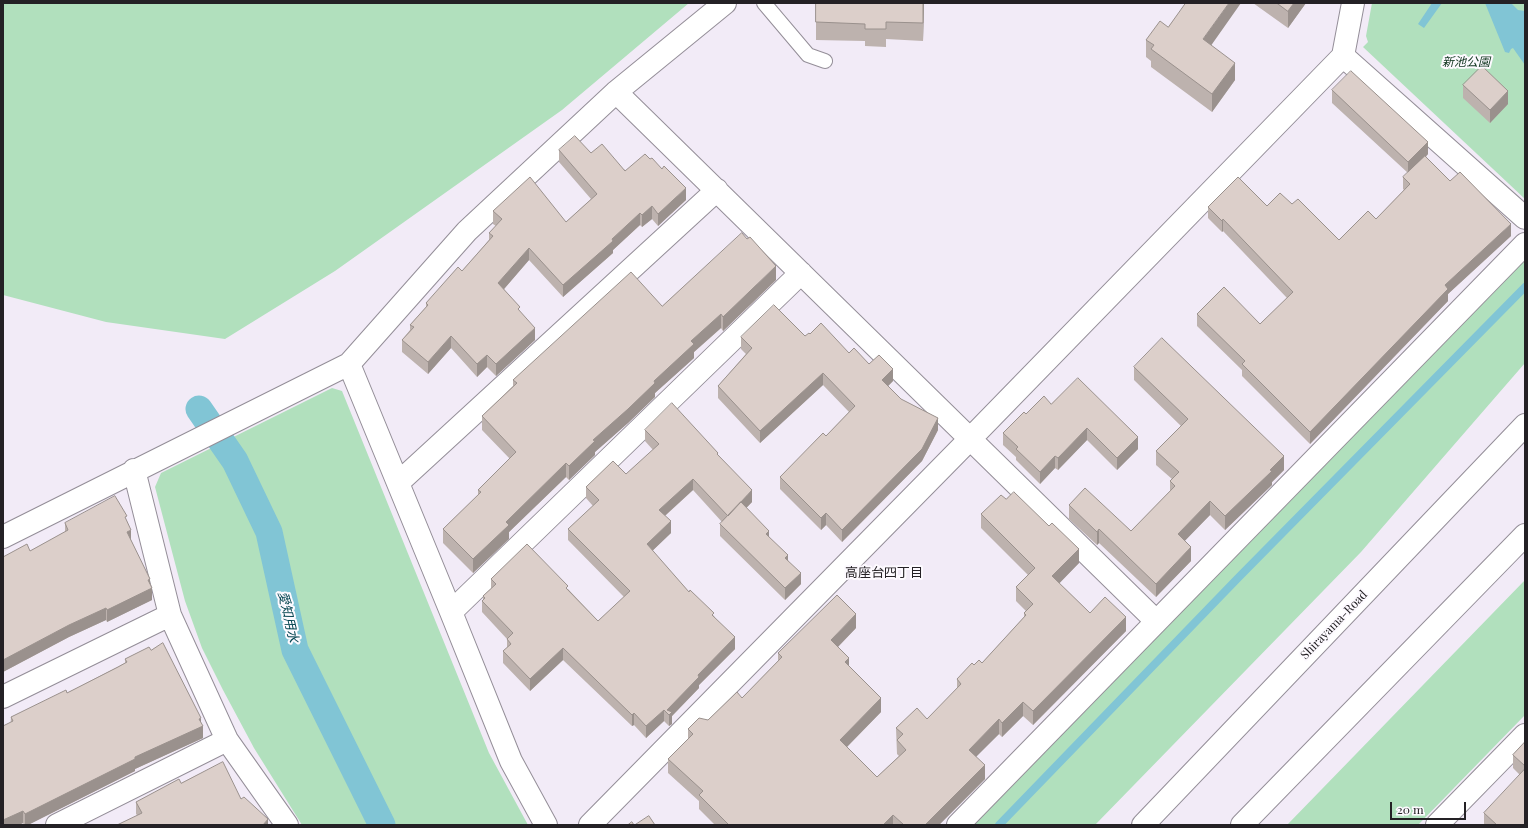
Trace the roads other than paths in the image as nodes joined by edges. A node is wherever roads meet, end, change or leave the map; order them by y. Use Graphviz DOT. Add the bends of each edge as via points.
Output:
graph roads {
  1 [pos="725,3"];
  2 [pos="764,3"];
  3 [pos="1353,3"];
  4 [pos="1343,56"];
  5 [pos="825,61"];
  6 [pos="616,92"];
  7 [pos="717,190"];
  8 [pos="1525,218"];
  9 [pos="1525,244"];
  10 [pos="801,273"];
  11 [pos="348,364"];
  12 [pos="1525,425"];
  13 [pos="970,439"];
  14 [pos="134,470"];
  15 [pos="398,483"];
  16 [pos="1525,535"];
  17 [pos="3,536"];
  18 [pos="451,612"];
  19 [pos="170,615"];
  20 [pos="1156,621"];
  21 [pos="3,698"];
  22 [pos="1525,735"];
  23 [pos="228,740"];
  24 [pos="56,825"];
  25 [pos="287,825"];
  26 [pos="546,825"];
  27 [pos="590,825"];
  28 [pos="958,825"];
  29 [pos="1143,825"];
  30 [pos="1242,825"];
  31 [pos="1437,825"];
  1 -- 6 [label="street"];
  2 -- 5 [label="lane" via="808,55"];
  3 -- 4 [label="street"];
  4 -- 8 [label="street"];
  4 -- 13 [label="street"];
  6 -- 7 [label="street"];
  6 -- 11 [label="street" via="467,231"];
  7 -- 10 [label="street"];
  7 -- 15 [label="street"];
  9 -- 20 [label="street"];
  10 -- 13 [label="street"];
  10 -- 18 [label="street"];
  11 -- 14 [label="street"];
  11 -- 15 [label="street"];
  12 -- 29 [label="street, Shirayama-Road"];
  13 -- 20 [label="street"];
  13 -- 27 [label="street"];
  14 -- 17 [label="street"];
  14 -- 19 [label="street"];
  15 -- 18 [label="street"];
  16 -- 30 [label="street"];
  18 -- 26 [label="street" via="510,761"];
  19 -- 21 [label="street"];
  19 -- 23 [label="street"];
  20 -- 28 [label="street"];
  22 -- 31 [label="street"];
  23 -- 24 [label="street"];
  23 -- 25 [label="street"];
}
